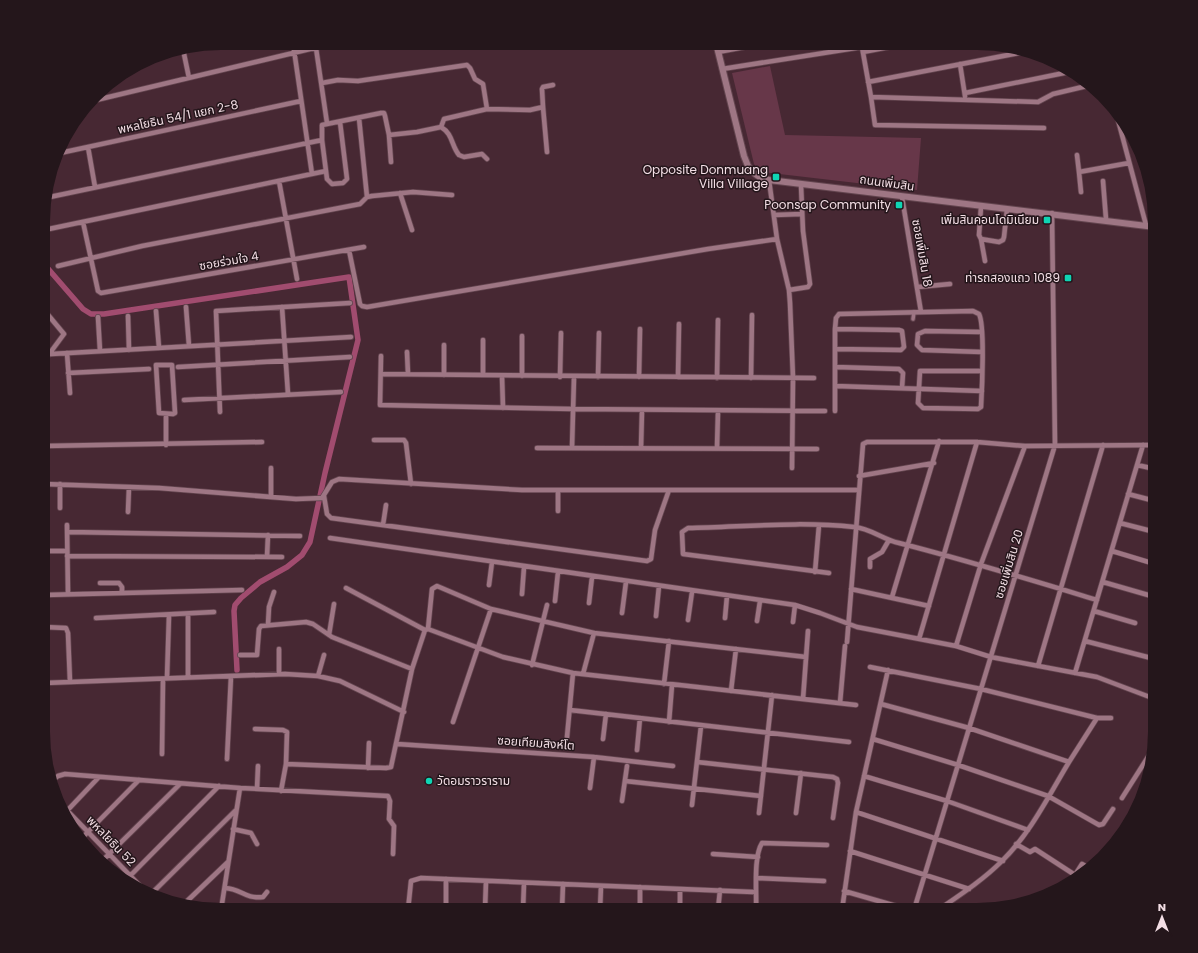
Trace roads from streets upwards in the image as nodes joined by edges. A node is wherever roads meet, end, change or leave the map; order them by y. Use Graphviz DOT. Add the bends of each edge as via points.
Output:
graph roads {
  1 [pos="294,50"];
  2 [pos="307,50"];
  3 [pos="316,50"];
  4 [pos="729,50"];
  5 [pos="843,50"];
  6 [pos="873,50"];
  7 [pos="718,52"];
  8 [pos="863,52"];
  9 [pos="294,53"];
  10 [pos="184,54"];
  11 [pos="1014,54"];
  12 [pos="960,64"];
  13 [pos="722,69"];
  14 [pos="1063,73"];
  15 [pos="189,78"];
  16 [pos="868,82"];
  17 [pos="322,83"];
  18 [pos="553,85"];
  19 [pos="1083,87"];
  20 [pos="965,93"];
  21 [pos="871,97"];
  22 [pos="101,99"];
  23 [pos="966,100"];
  24 [pos="301,101"];
  25 [pos="544,107"];
  26 [pos="487,109"];
  27 [pos="359,118"];
  28 [pos="340,122"];
  29 [pos="327,124"];
  30 [pos="441,127"];
  31 [pos="1120,127"];
  32 [pos="1044,128"];
  33 [pos="389,135"];
  34 [pos="322,140"];
  35 [pos="307,142"];
  36 [pos="88,147"];
  37 [pos="64,152"];
  38 [pos="547,152"];
  39 [pos="1077,155"];
  40 [pos="487,159"];
  41 [pos="391,162"];
  42 [pos="1129,163"];
  43 [pos="326,171"];
  44 [pos="1079,172"];
  45 [pos="312,174"];
  46 [pos="769,180"];
  47 [pos="279,181"];
  48 [pos="1103,181"];
  49 [pos="801,185"];
  50 [pos="95,187"];
  51 [pos="1081,192"];
  52 [pos="400,193"];
  53 [pos="452,195"];
  54 [pos="51,197"];
  55 [pos="367,197"];
  56 [pos="902,197"];
  57 [pos="981,207"];
  58 [pos="1007,210"];
  59 [pos="802,214"];
  60 [pos="1052,214"];
  61 [pos="774,215"];
  62 [pos="286,219"];
  63 [pos="1106,220"];
  64 [pos="83,222"];
  65 [pos="1146,225"];
  66 [pos="50,229"];
  67 [pos="412,230"];
  68 [pos="777,239"];
  69 [pos="981,239"];
  70 [pos="364,247"];
  71 [pos="349,250"];
  72 [pos="91,258"];
  73 [pos="293,260"];
  74 [pos="985,261"];
  75 [pos="58,266"];
  76 [pos="297,279"];
  77 [pos="950,284"];
  78 [pos="918,287"];
  79 [pos="789,290"];
  80 [pos="350,303"];
  81 [pos="282,306"];
  82 [pos="186,307"];
  83 [pos="156,311"];
  84 [pos="914,312"];
  85 [pos="921,312"];
  86 [pos="752,315"];
  87 [pos="128,316"];
  88 [pos="50,317"];
  89 [pos="98,317"];
  90 [pos="913,319"];
  91 [pos="718,320"];
  92 [pos="679,324"];
  93 [pos="640,329"];
  94 [pos="835,329"];
  95 [pos="982,332"];
  96 [pos="560,333"];
  97 [pos="599,333"];
  98 [pos="522,336"];
  99 [pos="351,337"];
  100 [pos="484,340"];
  101 [pos="285,341"];
  102 [pos="218,345"];
  103 [pos="444,345"];
  104 [pos="189,346"];
  105 [pos="159,348"];
  106 [pos="835,348"];
  107 [pos="129,350"];
  108 [pos="100,351"];
  109 [pos="407,352"];
  110 [pos="982,352"];
  111 [pos="67,353"];
  112 [pos="51,354"];
  113 [pos="381,356"];
  114 [pos="350,357"];
  115 [pos="286,360"];
  116 [pos="219,364"];
  117 [pos="178,367"];
  118 [pos="835,367"];
  119 [pos="149,369"];
  120 [pos="982,371"];
  121 [pos="68,373"];
  122 [pos="381,374"];
  123 [pos="408,374"];
  124 [pos="444,375"];
  125 [pos="483,375"];
  126 [pos="502,376"];
  127 [pos="522,376"];
  128 [pos="560,377"];
  129 [pos="574,377"];
  130 [pos="598,377"];
  131 [pos="639,377"];
  132 [pos="678,378"];
  133 [pos="717,378"];
  134 [pos="752,378"];
  135 [pos="793,378"];
  136 [pos="814,378"];
  137 [pos="835,386"];
  138 [pos="902,388"];
  139 [pos="918,389"];
  140 [pos="982,391"];
  141 [pos="70,392"];
  142 [pos="341,392"];
  143 [pos="288,394"];
  144 [pos="220,398"];
  145 [pos="184,400"];
  146 [pos="503,408"];
  147 [pos="573,409"];
  148 [pos="642,410"];
  149 [pos="718,411"];
  150 [pos="793,411"];
  151 [pos="825,411"];
  152 [pos="835,411"];
  153 [pos="220,412"];
  154 [pos="166,414"];
  155 [pos="374,440"];
  156 [pos="939,441"];
  157 [pos="262,442"];
  158 [pos="977,442"];
  159 [pos="1143,444"];
  160 [pos="1148,444"];
  161 [pos="166,445"];
  162 [pos="1055,445"];
  163 [pos="1103,445"];
  164 [pos="50,446"];
  165 [pos="1025,446"];
  166 [pos="537,448"];
  167 [pos="572,448"];
  168 [pos="642,448"];
  169 [pos="717,448"];
  170 [pos="792,449"];
  171 [pos="817,449"];
  172 [pos="934,463"];
  173 [pos="1137,465"];
  174 [pos="1148,467"];
  175 [pos="271,468"];
  176 [pos="792,468"];
  177 [pos="859,476"];
  178 [pos="50,484"];
  179 [pos="60,484"];
  180 [pos="411,484"];
  181 [pos="129,487"];
  182 [pos="558,490"];
  183 [pos="669,490"];
  184 [pos="859,490"];
  185 [pos="1128,494"];
  186 [pos="271,497"];
  187 [pos="321,498"];
  188 [pos="1148,499"];
  189 [pos="386,505"];
  190 [pos="60,508"];
  191 [pos="558,511"];
  192 [pos="128,512"];
  193 [pos="1120,523"];
  194 [pos="67,525"];
  195 [pos="383,525"];
  196 [pos="819,525"];
  197 [pos="856,527"];
  198 [pos="1148,530"];
  199 [pos="68,532"];
  200 [pos="268,535"];
  201 [pos="300,536"];
  202 [pos="330,538"];
  203 [pos="889,540"];
  204 [pos="908,545"];
  205 [pos="1112,551"];
  206 [pos="50,552"];
  207 [pos="67,554"];
  208 [pos="945,554"];
  209 [pos="267,557"];
  210 [pos="282,557"];
  211 [pos="492,562"];
  212 [pos="1148,562"];
  213 [pos="981,564"];
  214 [pos="524,567"];
  215 [pos="870,567"];
  216 [pos="558,572"];
  217 [pos="815,572"];
  218 [pos="829,573"];
  219 [pos="1015,576"];
  220 [pos="592,577"];
  221 [pos="626,582"];
  222 [pos="1102,582"];
  223 [pos="100,583"];
  224 [pos="489,585"];
  225 [pos="659,586"];
  226 [pos="346,588"];
  227 [pos="851,589"];
  228 [pos="1061,589"];
  229 [pos="242,590"];
  230 [pos="274,592"];
  231 [pos="692,592"];
  232 [pos="122,593"];
  233 [pos="68,594"];
  234 [pos="522,594"];
  235 [pos="50,595"];
  236 [pos="1148,595"];
  237 [pos="728,596"];
  238 [pos="892,597"];
  239 [pos="1097,600"];
  240 [pos="555,601"];
  241 [pos="760,601"];
  242 [pos="589,603"];
  243 [pos="334,604"];
  244 [pos="547,605"];
  245 [pos="795,606"];
  246 [pos="929,606"];
  247 [pos="491,609"];
  248 [pos="1094,611"];
  249 [pos="214,612"];
  250 [pos="622,613"];
  251 [pos="188,614"];
  252 [pos="169,615"];
  253 [pos="656,616"];
  254 [pos="96,618"];
  255 [pos="725,618"];
  256 [pos="688,620"];
  257 [pos="542,621"];
  258 [pos="757,621"];
  259 [pos="793,622"];
  260 [pos="1135,623"];
  261 [pos="849,624"];
  262 [pos="268,625"];
  263 [pos="50,627"];
  264 [pos="426,629"];
  265 [pos="808,631"];
  266 [pos="594,633"];
  267 [pos="329,635"];
  268 [pos="919,639"];
  269 [pos="669,641"];
  270 [pos="1085,641"];
  271 [pos="956,646"];
  272 [pos="476,647"];
  273 [pos="279,649"];
  274 [pos="736,649"];
  275 [pos="324,655"];
  276 [pos="240,656"];
  277 [pos="806,657"];
  278 [pos="991,657"];
  279 [pos="1148,657"];
  280 [pos="532,665"];
  281 [pos="1038,666"];
  282 [pos="870,667"];
  283 [pos="412,669"];
  284 [pos="888,670"];
  285 [pos="572,673"];
  286 [pos="1075,673"];
  287 [pos="279,674"];
  288 [pos="583,674"];
  289 [pos="231,676"];
  290 [pos="318,676"];
  291 [pos="165,678"];
  292 [pos="188,678"];
  293 [pos="70,682"];
  294 [pos="50,683"];
  295 [pos="664,684"];
  296 [pos="672,685"];
  297 [pos="981,689"];
  298 [pos="731,691"];
  299 [pos="772,695"];
  300 [pos="1148,696"];
  301 [pos="803,699"];
  302 [pos="840,703"];
  303 [pos="881,704"];
  304 [pos="856,705"];
  305 [pos="570,710"];
  306 [pos="404,712"];
  307 [pos="606,714"];
  308 [pos="640,718"];
  309 [pos="1097,718"];
  310 [pos="1111,718"];
  311 [pos="453,722"];
  312 [pos="668,722"];
  313 [pos="701,726"];
  314 [pos="969,728"];
  315 [pos="255,729"];
  316 [pos="768,733"];
  317 [pos="567,737"];
  318 [pos="603,739"];
  319 [pos="873,739"];
  320 [pos="849,742"];
  321 [pos="369,743"];
  322 [pos="397,744"];
  323 [pos="637,750"];
  324 [pos="162,754"];
  325 [pos="594,757"];
  326 [pos="227,759"];
  327 [pos="1146,760"];
  328 [pos="697,762"];
  329 [pos="1070,762"];
  330 [pos="286,764"];
  331 [pos="958,765"];
  332 [pos="258,766"];
  333 [pos="627,766"];
  334 [pos="673,766"];
  335 [pos="368,768"];
  336 [pos="764,769"];
  337 [pos="800,773"];
  338 [pos="864,776"];
  339 [pos="56,777"];
  340 [pos="99,777"];
  341 [pos="139,780"];
  342 [pos="625,781"];
  343 [pos="180,784"];
  344 [pos="219,786"];
  345 [pos="240,788"];
  346 [pos="590,788"];
  347 [pos="694,788"];
  348 [pos="257,789"];
  349 [pos="281,791"];
  350 [pos="761,796"];
  351 [pos="1048,796"];
  352 [pos="1122,798"];
  353 [pos="622,801"];
  354 [pos="947,801"];
  355 [pos="692,805"];
  356 [pos="68,809"];
  357 [pos="1113,809"];
  358 [pos="235,811"];
  359 [pos="856,812"];
  360 [pos="759,813"];
  361 [pos="796,813"];
  362 [pos="833,818"];
  363 [pos="75,820"];
  364 [pos="233,829"];
  365 [pos="1028,830"];
  366 [pos="88,832"];
  367 [pos="85,835"];
  368 [pos="936,837"];
  369 [pos="258,844"];
  370 [pos="1016,844"];
  371 [pos="827,845"];
  372 [pos="850,851"];
  373 [pos="110,854"];
  374 [pos="393,854"];
  375 [pos="713,854"];
  376 [pos="105,858"];
  377 [pos="758,858"];
  378 [pos="1003,861"];
  379 [pos="228,862"];
  380 [pos="924,874"];
  381 [pos="1073,874"];
  382 [pos="131,875"];
  383 [pos="757,878"];
  384 [pos="446,880"];
  385 [pos="824,880"];
  386 [pos="136,881"];
  387 [pos="486,881"];
  388 [pos="524,883"];
  389 [pos="563,884"];
  390 [pos="601,886"];
  391 [pos="640,887"];
  392 [pos="225,888"];
  393 [pos="154,889"];
  394 [pos="680,889"];
  395 [pos="969,889"];
  396 [pos="720,890"];
  397 [pos="267,892"];
  398 [pos="753,892"];
  399 [pos="844,892"];
  400 [pos="188,900"];
  401 [pos="222,903"];
  402 [pos="409,903"];
  403 [pos="446,903"];
  404 [pos="485,903"];
  405 [pos="523,903"];
  406 [pos="562,903"];
  407 [pos="600,903"];
  408 [pos="640,903"];
  409 [pos="680,903"];
  410 [pos="719,903"];
  411 [pos="756,903"];
  412 [pos="843,903"];
  413 [pos="884,903"];
  414 [pos="916,903"];
  415 [pos="948,903"];
  1 -- 9 [label="street"];
  2 -- 9 [label="street"];
  3 -- 17 [label="street"];
  4 -- 7 [label="street"];
  5 -- 13 [label="street"];
  6 -- 8 [label="street"];
  7 -- 13 [label="street, ถนนเพิ่มสิน"];
  8 -- 16 [label="street"];
  9 -- 15 [label="street"];
  9 -- 24 [label="street"];
  10 -- 15 [label="street"];
  11 -- 12 [label="street"];
  12 -- 16 [label="street"];
  12 -- 20 [label="street"];
  13 -- 46 [label="street, ถนนเพิ่มสิน" via="748,166 761,178"];
  14 -- 20 [label="street"];
  15 -- 22 [label="street"];
  16 -- 21 [label="street"];
  17 -- 26 [label="street" via="338,80 358,81 467,65 476,79 483,84"];
  17 -- 29 [label="street"];
  18 -- 25 [label="street" via="543,86"];
  19 -- 23 [label="street" via="1053,94 1038,102"];
  20 -- 23 [label="street"];
  21 -- 23 [label="street"];
  21 -- 32 [label="street" via="874,125"];
  24 -- 35 [label="street"];
  24 -- 36 [label="street, พหลโยธิน 54/1 แยก 2-8"];
  25 -- 26 [label="street" via="530,110"];
  25 -- 38 [label="street"];
  26 -- 30 [label="street" via="444,119"];
  27 -- 28 [label="street"];
  27 -- 33 [label="street" via="384,113"];
  27 -- 55 [label="street"];
  28 -- 29 [label="street"];
  28 -- 43 [label="street" via="346,181 330,184"];
  29 -- 34 [label="street" via="321,127"];
  30 -- 33 [label="street"];
  30 -- 40 [label="street" via="452,138 459,155 464,157 482,154"];
  31 -- 42 [label="street"];
  33 -- 41 [label="street"];
  34 -- 35 [label="street"];
  34 -- 43 [label="street"];
  35 -- 45 [label="street"];
  35 -- 50 [label="street"];
  36 -- 37 [label="street, พหลโยธิน 54/1 แยก 2-8"];
  36 -- 50 [label="street"];
  39 -- 44 [label="street"];
  42 -- 44 [label="street"];
  42 -- 65 [label="street"];
  43 -- 45 [label="street"];
  44 -- 51 [label="street"];
  45 -- 47 [label="street"];
  46 -- 49 [label="street, ถนนเพิ่มสิน"];
  46 -- 61 [label="street"];
  47 -- 62 [label="street"];
  47 -- 64 [label="street"];
  48 -- 63 [label="street"];
  49 -- 56 [label="street, ถนนเพิ่มสิน"];
  49 -- 59 [label="street"];
  50 -- 54 [label="street"];
  52 -- 53 [label="street"];
  52 -- 55 [label="street"];
  52 -- 67 [label="street"];
  55 -- 62 [label="street" via="360,204"];
  56 -- 57 [label="street, ถนนเพิ่มสิน"];
  56 -- 78 [label="street, ซอยเพิ่มสิน 18"];
  57 -- 58 [label="street, ถนนเพิ่มสิน"];
  57 -- 69 [label="street" via="978,231"];
  58 -- 60 [label="street, ถนนเพิ่มสิน"];
  58 -- 69 [label="street" via="1003,240 999,242"];
  59 -- 61 [label="street"];
  59 -- 79 [label="street" via="810,284 808,287"];
  60 -- 63 [label="street, ถนนเพิ่มสิน"];
  60 -- 162 [label="street, ซอยเพิ่มสิน 20"];
  61 -- 68 [label="street"];
  62 -- 72 [label="street"];
  62 -- 73 [label="street"];
  63 -- 65 [label="street, ถนนเพิ่มสิน"];
  64 -- 66 [label="street"];
  64 -- 72 [label="street"];
  68 -- 71 [label="street" via="367,307 360,304"];
  68 -- 79 [label="street"];
  69 -- 74 [label="street"];
  70 -- 71 [label="street, ซอยร่วมใจ 4"];
  71 -- 73 [label="street, ซอยร่วมใจ 4"];
  72 -- 73 [label="street, ซอยร่วมใจ 4" via="98,291 104,293"];
  72 -- 75 [label="street"];
  73 -- 76 [label="street"];
  77 -- 78 [label="street"];
  78 -- 85 [label="street, ซอยเพิ่มสิน 18"];
  79 -- 135 [label="street"];
  80 -- 81 [label="street"];
  81 -- 101 [label="street"];
  81 -- 102 [label="street" via="218,310 215,312"];
  82 -- 104 [label="street"];
  83 -- 105 [label="street"];
  84 -- 85 [label="street"];
  84 -- 90 [label="street"];
  84 -- 94 [label="street" via="839,314"];
  85 -- 95 [label="street" via="976,312 981,316"];
  86 -- 134 [label="street"];
  87 -- 107 [label="street"];
  88 -- 112 [label="street" via="64,334"];
  89 -- 108 [label="street"];
  91 -- 133 [label="street"];
  92 -- 132 [label="street"];
  93 -- 131 [label="street"];
  94 -- 106 [label="street"];
  94 -- 106 [label="street" via="899,330 903,333 904,342 901,350"];
  95 -- 110 [label="street"];
  95 -- 110 [label="street" via="925,331 918,334 917,345 922,350"];
  96 -- 128 [label="street"];
  97 -- 130 [label="street"];
  98 -- 127 [label="street"];
  99 -- 101 [label="street"];
  100 -- 125 [label="street"];
  101 -- 102 [label="street"];
  101 -- 115 [label="street"];
  102 -- 104 [label="street"];
  102 -- 116 [label="street"];
  103 -- 124 [label="street"];
  104 -- 105 [label="street"];
  105 -- 107 [label="street"];
  106 -- 118 [label="street"];
  107 -- 108 [label="street"];
  108 -- 111 [label="street"];
  109 -- 123 [label="street"];
  110 -- 120 [label="street"];
  111 -- 112 [label="street"];
  111 -- 121 [label="street"];
  113 -- 122 [label="street"];
  114 -- 115 [label="street"];
  115 -- 116 [label="street"];
  115 -- 143 [label="street"];
  116 -- 117 [label="street"];
  116 -- 144 [label="street"];
  118 -- 137 [label="street"];
  118 -- 138 [label="street" via="899,369 903,373"];
  119 -- 121 [label="street"];
  120 -- 139 [label="street" via="922,370 918,372"];
  120 -- 140 [label="street"];
  121 -- 141 [label="street"];
  122 -- 123 [label="street"];
  122 -- 146 [label="street" via="380,404"];
  123 -- 124 [label="street"];
  124 -- 125 [label="street"];
  125 -- 126 [label="street"];
  126 -- 127 [label="street"];
  126 -- 146 [label="street"];
  127 -- 128 [label="street"];
  128 -- 129 [label="street"];
  129 -- 130 [label="street"];
  129 -- 147 [label="street"];
  130 -- 131 [label="street"];
  131 -- 132 [label="street"];
  132 -- 133 [label="street"];
  133 -- 134 [label="street"];
  134 -- 135 [label="street"];
  135 -- 136 [label="street"];
  135 -- 150 [label="street"];
  137 -- 138 [label="street"];
  137 -- 152 [label="street"];
  138 -- 139 [label="street"];
  139 -- 140 [label="street"];
  139 -- 140 [label="street" via="918,403 923,408 980,409"];
  142 -- 143 [label="street"];
  143 -- 144 [label="street"];
  144 -- 145 [label="street"];
  144 -- 153 [label="street"];
  146 -- 147 [label="street"];
  147 -- 148 [label="street"];
  147 -- 167 [label="street"];
  148 -- 149 [label="street"];
  148 -- 168 [label="street"];
  149 -- 150 [label="street"];
  149 -- 169 [label="street"];
  150 -- 151 [label="street"];
  150 -- 170 [label="street"];
  154 -- 154 [label="street" via="159,413 156,365 172,365 175,413"];
  154 -- 161 [label="street"];
  155 -- 180 [label="street" via="404,440"];
  156 -- 158 [label="street"];
  156 -- 172 [label="street"];
  156 -- 177 [label="street" via="867,442 862,447"];
  157 -- 161 [label="street"];
  158 -- 165 [label="street"];
  158 -- 208 [label="street"];
  159 -- 160 [label="street"];
  159 -- 163 [label="street"];
  159 -- 173 [label="street"];
  161 -- 164 [label="street"];
  162 -- 163 [label="street"];
  162 -- 165 [label="street"];
  162 -- 219 [label="street, ซอยเพิ่มสิน 20"];
  163 -- 228 [label="street"];
  165 -- 213 [label="street"];
  166 -- 167 [label="street"];
  167 -- 168 [label="street"];
  168 -- 169 [label="street"];
  169 -- 170 [label="street"];
  170 -- 171 [label="street"];
  170 -- 176 [label="street"];
  172 -- 177 [label="street"];
  172 -- 204 [label="street"];
  173 -- 174 [label="street"];
  173 -- 185 [label="street"];
  175 -- 186 [label="street"];
  177 -- 184 [label="street"];
  178 -- 179 [label="street"];
  179 -- 181 [label="street"];
  179 -- 190 [label="street"];
  180 -- 182 [label="street"];
  180 -- 187 [label="street" via="335,480"];
  181 -- 186 [label="street"];
  181 -- 192 [label="street"];
  182 -- 183 [label="street"];
  182 -- 191 [label="street"];
  183 -- 184 [label="street"];
  183 -- 195 [label="street" via="655,530 651,559 647,561"];
  184 -- 197 [label="street"];
  185 -- 188 [label="street"];
  185 -- 193 [label="street"];
  186 -- 187 [label="street"];
  187 -- 195 [label="street" via="331,518"];
  189 -- 195 [label="street"];
  193 -- 198 [label="street"];
  193 -- 205 [label="street"];
  194 -- 199 [label="street"];
  196 -- 197 [label="street"];
  196 -- 217 [label="street"];
  196 -- 217 [label="street" via="688,528 682,532 683,554"];
  197 -- 203 [label="street"];
  197 -- 227 [label="street"];
  199 -- 200 [label="street"];
  199 -- 207 [label="street"];
  200 -- 201 [label="street"];
  200 -- 209 [label="street"];
  202 -- 211 [label="street"];
  203 -- 204 [label="street"];
  203 -- 215 [label="street" via="882,552 870,559"];
  204 -- 208 [label="street"];
  204 -- 238 [label="street"];
  205 -- 212 [label="street"];
  205 -- 222 [label="street"];
  206 -- 207 [label="street"];
  207 -- 209 [label="street"];
  207 -- 233 [label="street"];
  208 -- 213 [label="street"];
  208 -- 246 [label="street"];
  209 -- 210 [label="street"];
  211 -- 214 [label="street"];
  211 -- 224 [label="street"];
  213 -- 219 [label="street"];
  213 -- 271 [label="street"];
  214 -- 216 [label="street"];
  214 -- 234 [label="street"];
  216 -- 220 [label="street"];
  216 -- 240 [label="street"];
  217 -- 218 [label="street"];
  219 -- 228 [label="street"];
  219 -- 278 [label="street, ซอยเพิ่มสิน 20"];
  220 -- 221 [label="street"];
  220 -- 242 [label="street"];
  221 -- 225 [label="street"];
  221 -- 250 [label="street"];
  222 -- 236 [label="street"];
  222 -- 239 [label="street"];
  223 -- 232 [label="street" via="119,583 122,586"];
  225 -- 231 [label="street"];
  225 -- 253 [label="street"];
  226 -- 264 [label="street"];
  227 -- 238 [label="street"];
  227 -- 261 [label="street"];
  228 -- 239 [label="street"];
  228 -- 281 [label="street"];
  229 -- 232 [label="street"];
  230 -- 262 [label="street" via="269,607"];
  231 -- 237 [label="street"];
  231 -- 256 [label="street"];
  232 -- 233 [label="street"];
  233 -- 235 [label="street"];
  237 -- 241 [label="street"];
  237 -- 255 [label="street"];
  238 -- 246 [label="street"];
  239 -- 248 [label="street"];
  241 -- 245 [label="street"];
  241 -- 258 [label="street"];
  243 -- 267 [label="street"];
  244 -- 257 [label="street"];
  245 -- 259 [label="street"];
  245 -- 261 [label="street" via="820,612"];
  246 -- 268 [label="street"];
  247 -- 257 [label="street"];
  247 -- 264 [label="street" via="434,586"];
  247 -- 272 [label="street"];
  248 -- 260 [label="street"];
  248 -- 270 [label="street"];
  249 -- 251 [label="street"];
  251 -- 252 [label="street"];
  251 -- 292 [label="street"];
  252 -- 254 [label="street"];
  252 -- 291 [label="street"];
  257 -- 266 [label="street"];
  257 -- 280 [label="street"];
  261 -- 268 [label="street"];
  261 -- 302 [label="street"];
  262 -- 267 [label="street" via="306,622"];
  262 -- 276 [label="street" via="260,627 257,655"];
  263 -- 293 [label="street" via="63,627 68,633"];
  264 -- 272 [label="street"];
  264 -- 283 [label="street"];
  265 -- 277 [label="street"];
  266 -- 269 [label="street"];
  266 -- 288 [label="street"];
  267 -- 283 [label="street"];
  268 -- 271 [label="street"];
  269 -- 274 [label="street"];
  269 -- 295 [label="street"];
  270 -- 279 [label="street"];
  270 -- 286 [label="street"];
  271 -- 278 [label="street"];
  272 -- 280 [label="street"];
  272 -- 311 [label="street"];
  273 -- 287 [label="street"];
  274 -- 277 [label="street"];
  274 -- 298 [label="street"];
  275 -- 290 [label="street"];
  277 -- 301 [label="street"];
  278 -- 281 [label="street"];
  278 -- 297 [label="street, ซอยเพิ่มสิน 20"];
  280 -- 285 [label="street"];
  281 -- 286 [label="street"];
  282 -- 284 [label="street"];
  283 -- 306 [label="street"];
  284 -- 297 [label="street"];
  284 -- 303 [label="street"];
  285 -- 288 [label="street"];
  285 -- 305 [label="street"];
  286 -- 300 [label="street" via="1110,682"];
  287 -- 289 [label="street"];
  287 -- 290 [label="street"];
  288 -- 295 [label="street"];
  289 -- 292 [label="street"];
  289 -- 326 [label="street"];
  290 -- 306 [label="street" via="340,681"];
  291 -- 292 [label="street"];
  291 -- 293 [label="street"];
  291 -- 324 [label="street"];
  293 -- 294 [label="street"];
  295 -- 296 [label="street"];
  296 -- 298 [label="street"];
  296 -- 312 [label="street"];
  297 -- 309 [label="street"];
  297 -- 314 [label="street, ซอยเพิ่มสิน 20"];
  298 -- 299 [label="street"];
  299 -- 301 [label="street"];
  299 -- 316 [label="street"];
  301 -- 302 [label="street"];
  302 -- 304 [label="street"];
  303 -- 314 [label="street"];
  303 -- 319 [label="street"];
  305 -- 307 [label="street"];
  305 -- 317 [label="street"];
  306 -- 322 [label="street"];
  307 -- 308 [label="street"];
  307 -- 318 [label="street"];
  308 -- 312 [label="street"];
  308 -- 323 [label="street"];
  309 -- 310 [label="street"];
  309 -- 329 [label="street"];
  312 -- 313 [label="street"];
  313 -- 316 [label="street"];
  313 -- 328 [label="street"];
  314 -- 329 [label="street"];
  314 -- 331 [label="street, ซอยเพิ่มสิน 20"];
  315 -- 330 [label="street" via="287,732"];
  316 -- 320 [label="street"];
  316 -- 336 [label="street"];
  319 -- 331 [label="street"];
  319 -- 338 [label="street"];
  321 -- 335 [label="street"];
  322 -- 325 [label="street, ซอยเทียมสิงห์โต"];
  322 -- 335 [label="street" via="391,767"];
  325 -- 334 [label="street, ซอยเทียมสิงห์โต"];
  325 -- 346 [label="street"];
  327 -- 352 [label="street"];
  328 -- 336 [label="street"];
  328 -- 347 [label="street"];
  329 -- 351 [label="street"];
  330 -- 335 [label="street"];
  330 -- 349 [label="street"];
  331 -- 351 [label="street"];
  331 -- 354 [label="street, ซอยเพิ่มสิน 20"];
  332 -- 348 [label="street"];
  333 -- 342 [label="street"];
  336 -- 337 [label="street"];
  336 -- 350 [label="street"];
  337 -- 361 [label="street"];
  337 -- 362 [label="street" via="837,779"];
  338 -- 354 [label="street"];
  338 -- 359 [label="street"];
  339 -- 340 [label="street" via="65,774"];
  340 -- 341 [label="street"];
  340 -- 356 [label="street"];
  341 -- 343 [label="street"];
  341 -- 366 [label="street"];
  342 -- 347 [label="street"];
  342 -- 353 [label="street"];
  343 -- 344 [label="street"];
  343 -- 373 [label="street"];
  344 -- 345 [label="street"];
  344 -- 382 [label="street"];
  345 -- 348 [label="street"];
  345 -- 358 [label="street"];
  347 -- 350 [label="street"];
  347 -- 355 [label="street"];
  348 -- 349 [label="street"];
  349 -- 374 [label="street" via="388,796 390,819 394,826"];
  350 -- 360 [label="street"];
  351 -- 357 [label="street" via="1100,825"];
  351 -- 365 [label="street"];
  354 -- 365 [label="street"];
  354 -- 368 [label="street, ซอยเพิ่มสิน 20"];
  358 -- 364 [label="street"];
  358 -- 393 [label="street"];
  359 -- 368 [label="street"];
  359 -- 372 [label="street"];
  363 -- 366 [label="street, พหลโยธิน 52"];
  364 -- 369 [label="street" via="251,833"];
  364 -- 379 [label="street"];
  365 -- 370 [label="street"];
  366 -- 367 [label="street"];
  366 -- 373 [label="street, พหลโยธิน 52"];
  368 -- 378 [label="street"];
  368 -- 380 [label="street, ซอยเพิ่มสิน 20"];
  370 -- 378 [label="street"];
  370 -- 381 [label="street" via="1030,852 1035,849"];
  371 -- 377 [label="street" via="765,842 759,848"];
  372 -- 380 [label="street"];
  372 -- 399 [label="street"];
  373 -- 376 [label="street"];
  373 -- 382 [label="street, พหลโยธิน 52"];
  375 -- 377 [label="street"];
  377 -- 383 [label="street"];
  378 -- 395 [label="street"];
  379 -- 392 [label="street"];
  379 -- 400 [label="street"];
  380 -- 395 [label="street"];
  380 -- 414 [label="street, ซอยเพิ่มสิน 20"];
  382 -- 386 [label="street, พหลโยธิน 52"];
  383 -- 385 [label="street"];
  383 -- 411 [label="street"];
  384 -- 387 [label="street"];
  384 -- 402 [label="street" via="421,878 411,881"];
  384 -- 403 [label="street"];
  387 -- 388 [label="street"];
  387 -- 404 [label="street"];
  388 -- 389 [label="street"];
  388 -- 405 [label="street"];
  389 -- 390 [label="street"];
  389 -- 406 [label="street"];
  390 -- 391 [label="street"];
  390 -- 407 [label="street"];
  391 -- 394 [label="street"];
  391 -- 408 [label="street"];
  392 -- 397 [label="street" via="237,890 251,898 263,897"];
  392 -- 401 [label="street"];
  394 -- 396 [label="street"];
  394 -- 409 [label="street"];
  395 -- 415 [label="street"];
  396 -- 398 [label="street"];
  396 -- 410 [label="street"];
  399 -- 412 [label="street"];
  399 -- 413 [label="street"];
}
